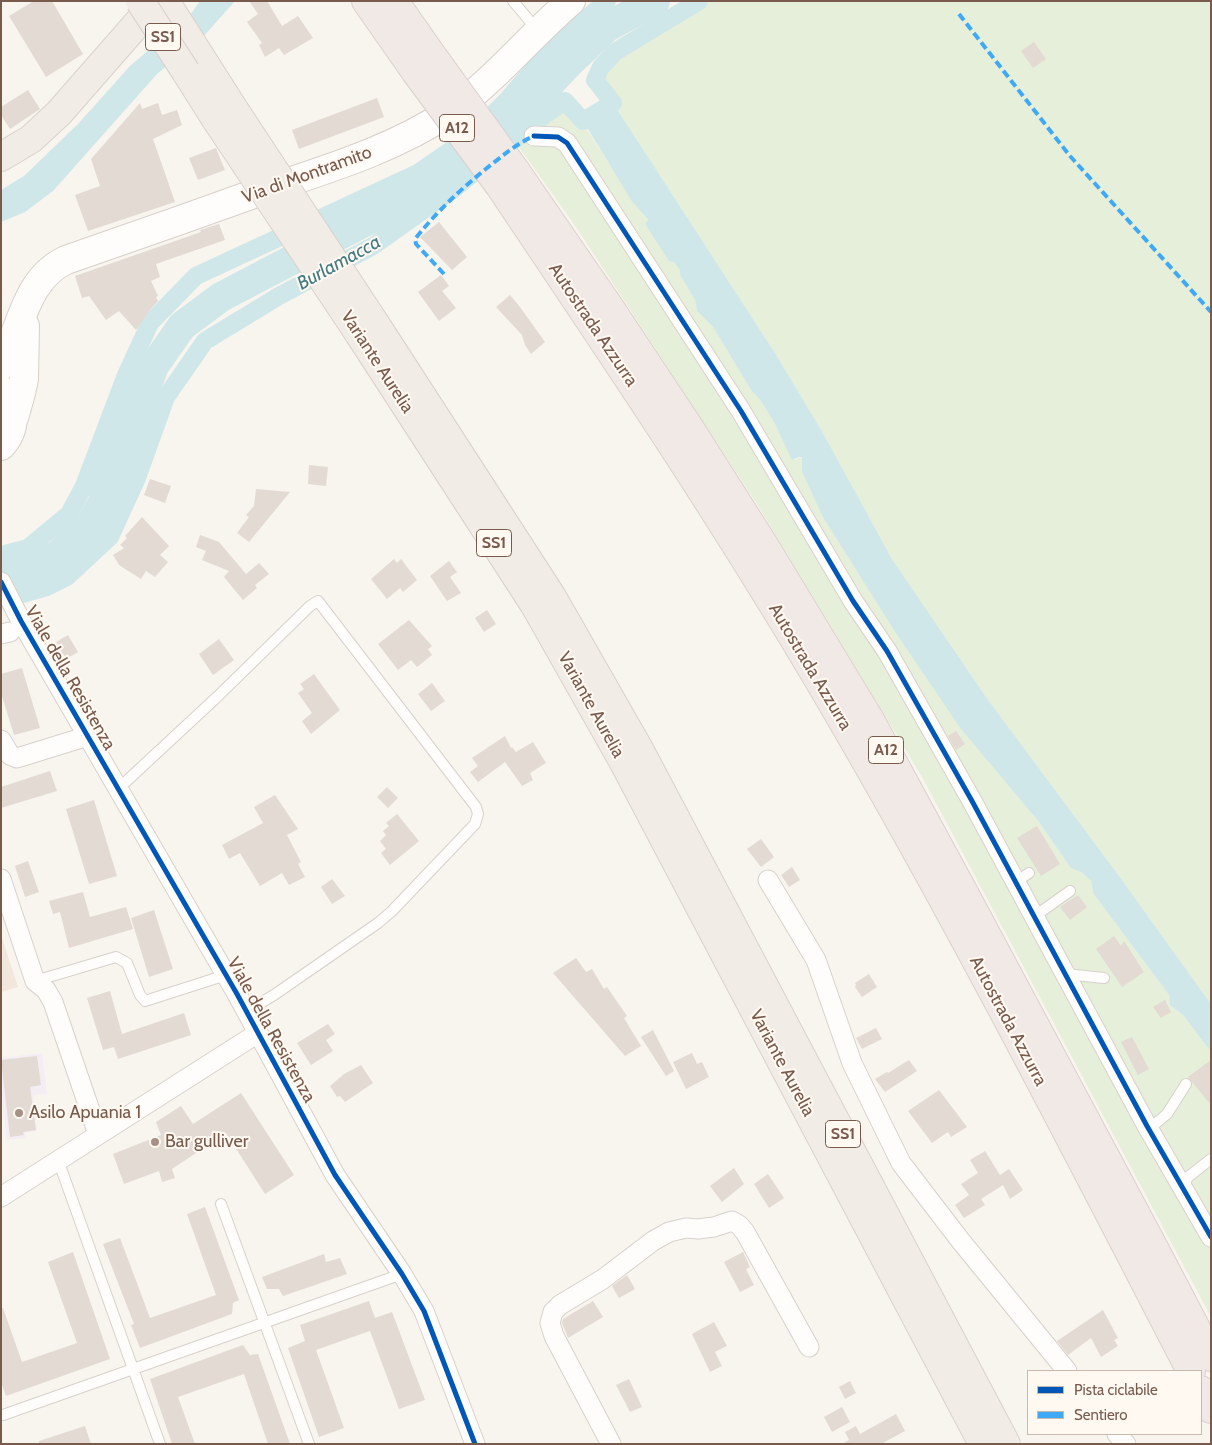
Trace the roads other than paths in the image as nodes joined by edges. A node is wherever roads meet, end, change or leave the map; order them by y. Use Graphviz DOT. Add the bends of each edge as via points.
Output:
graph roads {
  1 [pos="140,1"];
  2 [pos="157,1"];
  3 [pos="165,1"];
  4 [pos="366,1"];
  5 [pos="394,1"];
  6 [pos="513,1"];
  7 [pos="571,1"];
  8 [pos="538,31"];
  9 [pos="425,65"];
  10 [pos="195,67"];
  11 [pos="534,136"];
  12 [pos="1,157"];
  13 [pos="507,177"];
  14 [pos="25,309"];
  15 [pos="1,366"];
  16 [pos="1,390"];
  17 [pos="14,418"];
  18 [pos="1,446"];
  19 [pos="1,582"];
  20 [pos="11,629"];
  21 [pos="88,736"];
  22 [pos="1,740"];
  23 [pos="118,789"];
  24 [pos="670,829"];
  25 [pos="1,879"];
  26 [pos="768,880"];
  27 [pos="1070,891"];
  28 [pos="1035,916"];
  29 [pos="1066,974"];
  30 [pos="226,975"];
  31 [pos="1104,978"];
  32 [pos="36,981"];
  33 [pos="247,1012"];
  34 [pos="258,1033"];
  35 [pos="1186,1084"];
  36 [pos="1149,1129"];
  37 [pos="98,1134"];
  38 [pos="1211,1159"];
  39 [pos="58,1160"];
  40 [pos="1182,1188"];
  41 [pos="1,1197"];
  42 [pos="221,1204"];
  43 [pos="1208,1227"];
  44 [pos="402,1274"];
  45 [pos="265,1323"];
  46 [pos="810,1347"];
  47 [pos="1211,1357"];
  48 [pos="133,1370"];
  49 [pos="1065,1370"];
  50 [pos="1190,1370"];
  51 [pos="1202,1392"];
  52 [pos="1211,1410"];
  53 [pos="3,1415"];
  54 [pos="160,1444"];
  55 [pos="309,1444"];
  56 [pos="475,1444"];
  57 [pos="611,1444"];
  58 [pos="983,1444"];
  59 [pos="1006,1444"];
  1 -- 10 [label="highway, Variante Aurelia / SS1, bridge"];
  2 -- 12 [label="highway" via="59,113 31,139"];
  3 -- 10 [label="highway, Variante Aurelia / SS1"];
  4 -- 9 [label="highway, Autostrada Azzurra / A12"];
  5 -- 9 [label="highway, Autostrada Azzurra / A12"];
  6 -- 8 [label="lane"];
  7 -- 8 [label="main road, Via di Montramito"];
  8 -- 14 [label="main road, Via di Montramito" via="466,99 420,130 362,156 66,260 41,279"];
  9 -- 13 [label="highway, Autostrada Azzurra / A12, bridge"];
  10 -- 24 [label="highway, Variante Aurelia / SS1, bridge" via="367,329 552,597"];
  11 -- 28 [label="street" via="558,137 567,143 641,255 741,411 972,801 1022,877"];
  13 -- 47 [label="highway, Autostrada Azzurra / A12" via="608,305 764,545 870,720"];
  13 -- 50 [label="highway, Autostrada Azzurra / A12" via="848,730 1025,1052"];
  14 -- 15 [label="main road, Via di Montramito"];
  14 -- 17 [label="main road, Via di Montramito" via="24,379"];
  16 -- 17 [label="main road" via="8,399"];
  17 -- 18 [label="main road, Via di Montramito" via="7,441"];
  19 -- 20 [label="street, Viale della Resistenza"];
  20 -- 21 [label="street, Viale della Resistenza"];
  21 -- 22 [label="street" via="16,758 10,755"];
  21 -- 23 [label="street, Viale della Resistenza"];
  23 -- 30 [label="street, Viale della Resistenza"];
  23 -- 33 [label="lane" via="318,601 476,807 475,824 392,911"];
  24 -- 58 [label="highway, Variante Aurelia / SS1"];
  24 -- 59 [label="highway, Variante Aurelia / SS1"];
  25 -- 32 [label="street"];
  26 -- 49 [label="street" via="816,960 852,1063 901,1163"];
  27 -- 28 [label="lane"];
  28 -- 29 [label="street"];
  29 -- 31 [label="lane"];
  29 -- 36 [label="street"];
  30 -- 32 [label="lane" via="145,1001 126,963 116,957"];
  30 -- 33 [label="street, Viale della Resistenza"];
  32 -- 37 [label="street" via="53,1002"];
  33 -- 34 [label="street, Viale della Resistenza"];
  34 -- 37 [label="street"];
  34 -- 44 [label="street, Viale della Resistenza" via="335,1175"];
  35 -- 36 [label="lane" via="1167,1114"];
  36 -- 40 [label="street"];
  37 -- 39 [label="street"];
  38 -- 40 [label="lane" via="1188,1177"];
  39 -- 41 [label="street"];
  39 -- 48 [label="lane"];
  40 -- 43 [label="street"];
  42 -- 45 [label="lane"];
  44 -- 45 [label="lane"];
  44 -- 56 [label="street, Viale della Resistenza" via="424,1311"];
  45 -- 48 [label="lane"];
  45 -- 55 [label="lane"];
  46 -- 57 [label="street" via="739,1225 732,1221 714,1227 669,1232 553,1312 550,1323 554,1336"];
  48 -- 53 [label="lane"];
  48 -- 54 [label="lane"];
  51 -- 52 [label="highway"];
}
